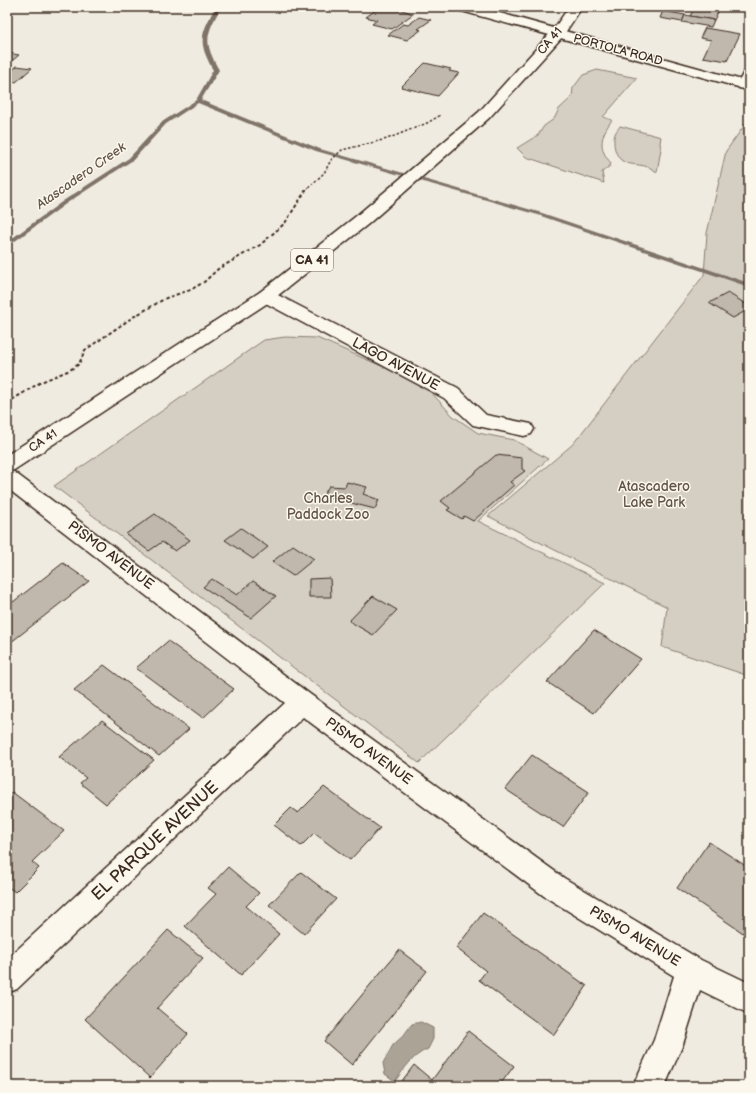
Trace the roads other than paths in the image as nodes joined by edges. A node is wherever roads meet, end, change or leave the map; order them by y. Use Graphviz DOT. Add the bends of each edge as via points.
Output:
graph roads {
  1 [pos="464,7"];
  2 [pos="576,7"];
  3 [pos="558,33"];
  4 [pos="747,82"];
  5 [pos="266,296"];
  6 [pos="524,429"];
  7 [pos="7,465"];
  8 [pos="7,477"];
  9 [pos="302,702"];
  10 [pos="691,970"];
  11 [pos="7,979"];
  12 [pos="749,999"];
  13 [pos="649,1086"];
  1 -- 3 [label="street, PORTOLA ROAD"];
  2 -- 3 [label="street, CA 41 / CA 41"];
  3 -- 4 [label="street, PORTOLA ROAD"];
  3 -- 5 [label="street, CA 41 / CA 41" via="484,115 367,216"];
  5 -- 6 [label="street, LAGO AVENUE" via="451,392 480,420"];
  5 -- 7 [label="street, CA 41 / CA 41"];
  8 -- 9 [label="street, PISMO AVENUE"];
  9 -- 10 [label="street, PISMO AVENUE" via="554,887"];
  9 -- 11 [label="street, EL PARQUE AVENUE"];
  10 -- 12 [label="street, PISMO AVENUE"];
  10 -- 13 [label="street" via="668,1044"];
}
